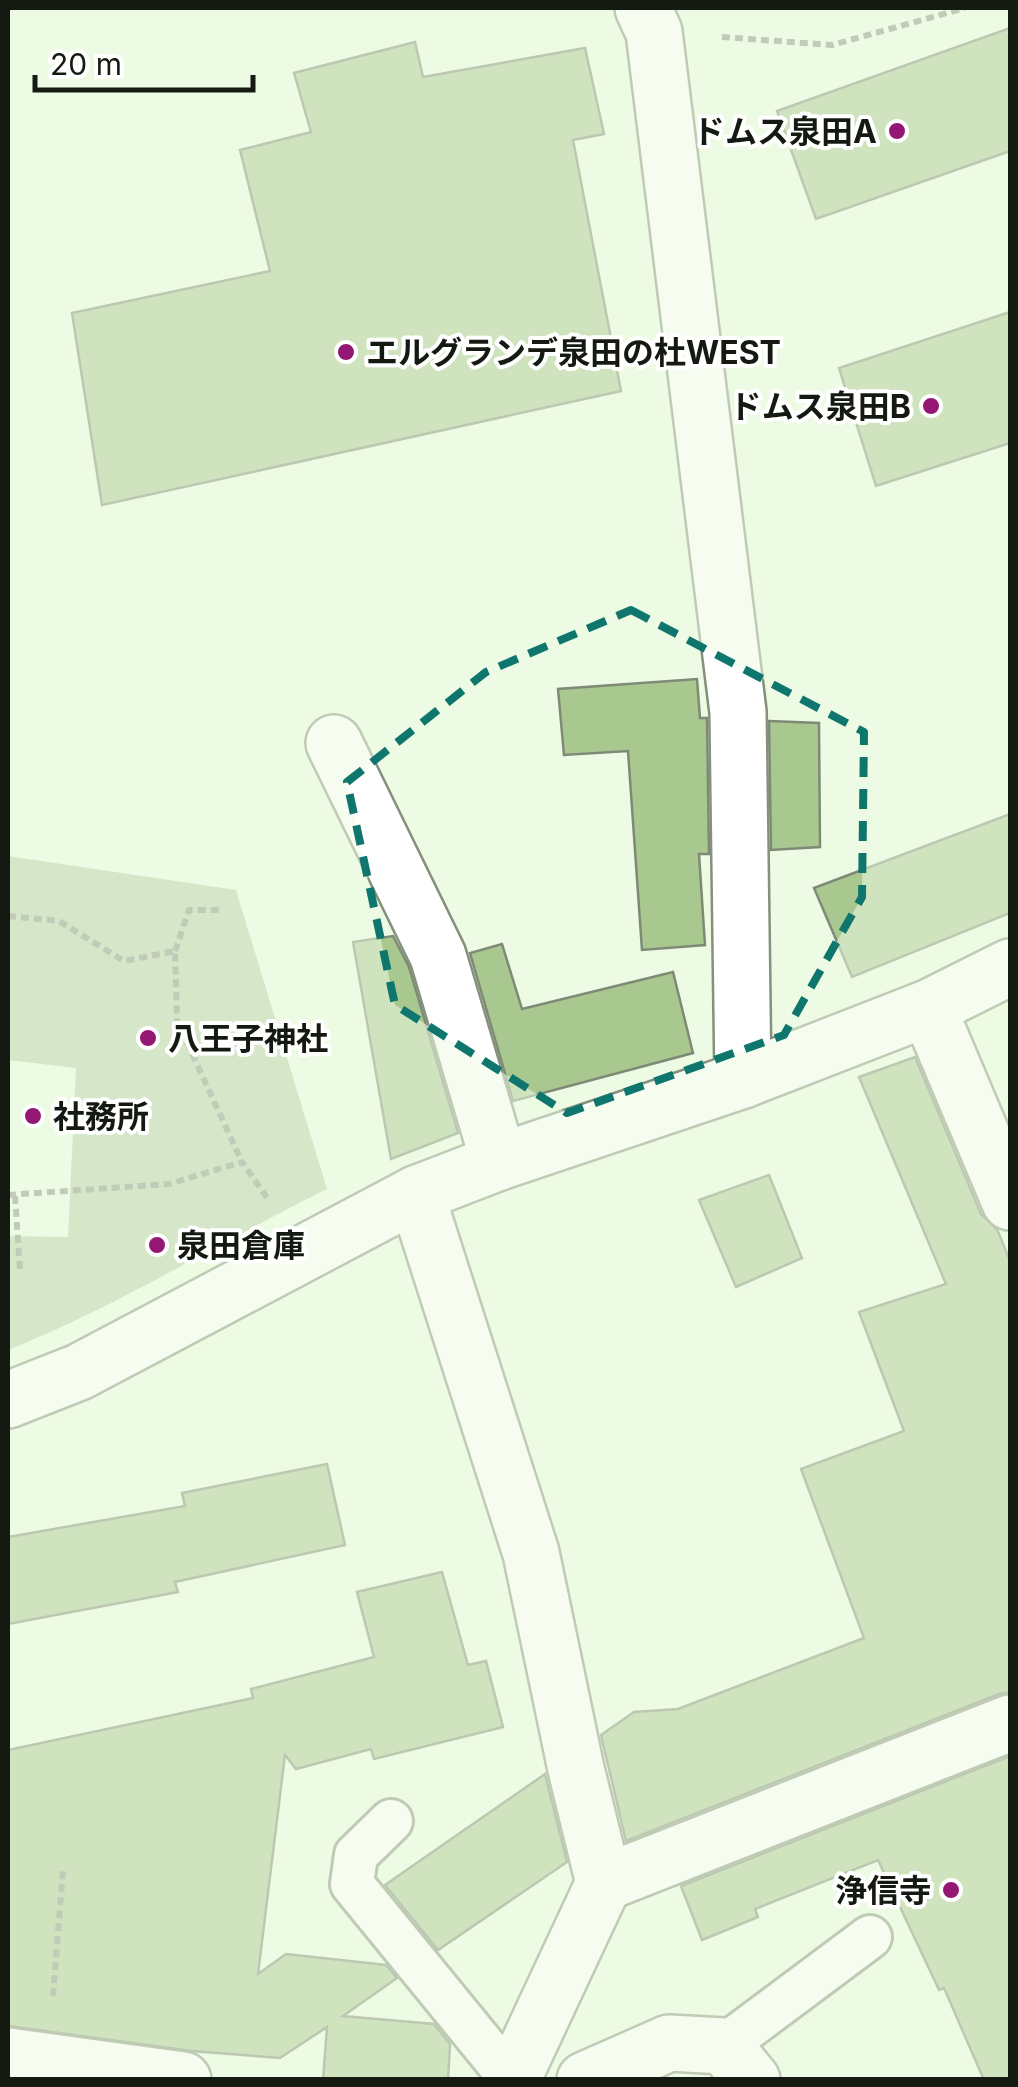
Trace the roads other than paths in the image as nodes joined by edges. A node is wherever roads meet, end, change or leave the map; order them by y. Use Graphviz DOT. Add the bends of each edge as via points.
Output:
graph roads {
  1 [pos="649,20"];
  2 [pos="334,743"];
  3 [pos="1010,968"];
  4 [pos="928,1008"];
  5 [pos="743,1080"];
  6 [pos="499,1162"];
  7 [pos="416,1194"];
  8 [pos="1010,1202"];
  9 [pos="8,1400"];
  10 [pos="1010,1724"];
  11 [pos="391,1820"];
  12 [pos="604,1884"];
  13 [pos="870,1937"];
  14 [pos="28,2059"];
  15 [pos="738,2063"];
  16 [pos="183,2080"];
  17 [pos="512,2080"];
  18 [pos="585,2080"];
  1 -- 5 [label="street" via="738,712"];
  2 -- 6 [label="street" via="438,956"];
  3 -- 4 [label="street"];
  4 -- 5 [label="street"];
  4 -- 8 [label="street"];
  5 -- 6 [label="street"];
  6 -- 7 [label="street"];
  7 -- 9 [label="street" via="79,1372"];
  7 -- 12 [label="street" via="532,1553"];
  10 -- 12 [label="street"];
  11 -- 17 [label="lane" via="356,1855 352,1884"];
  12 -- 17 [label="street"];
  13 -- 15 [label="lane"];
  14 -- 16 [label="street"];
  15 -- 18 [label="street" via="668,2042"];
}
